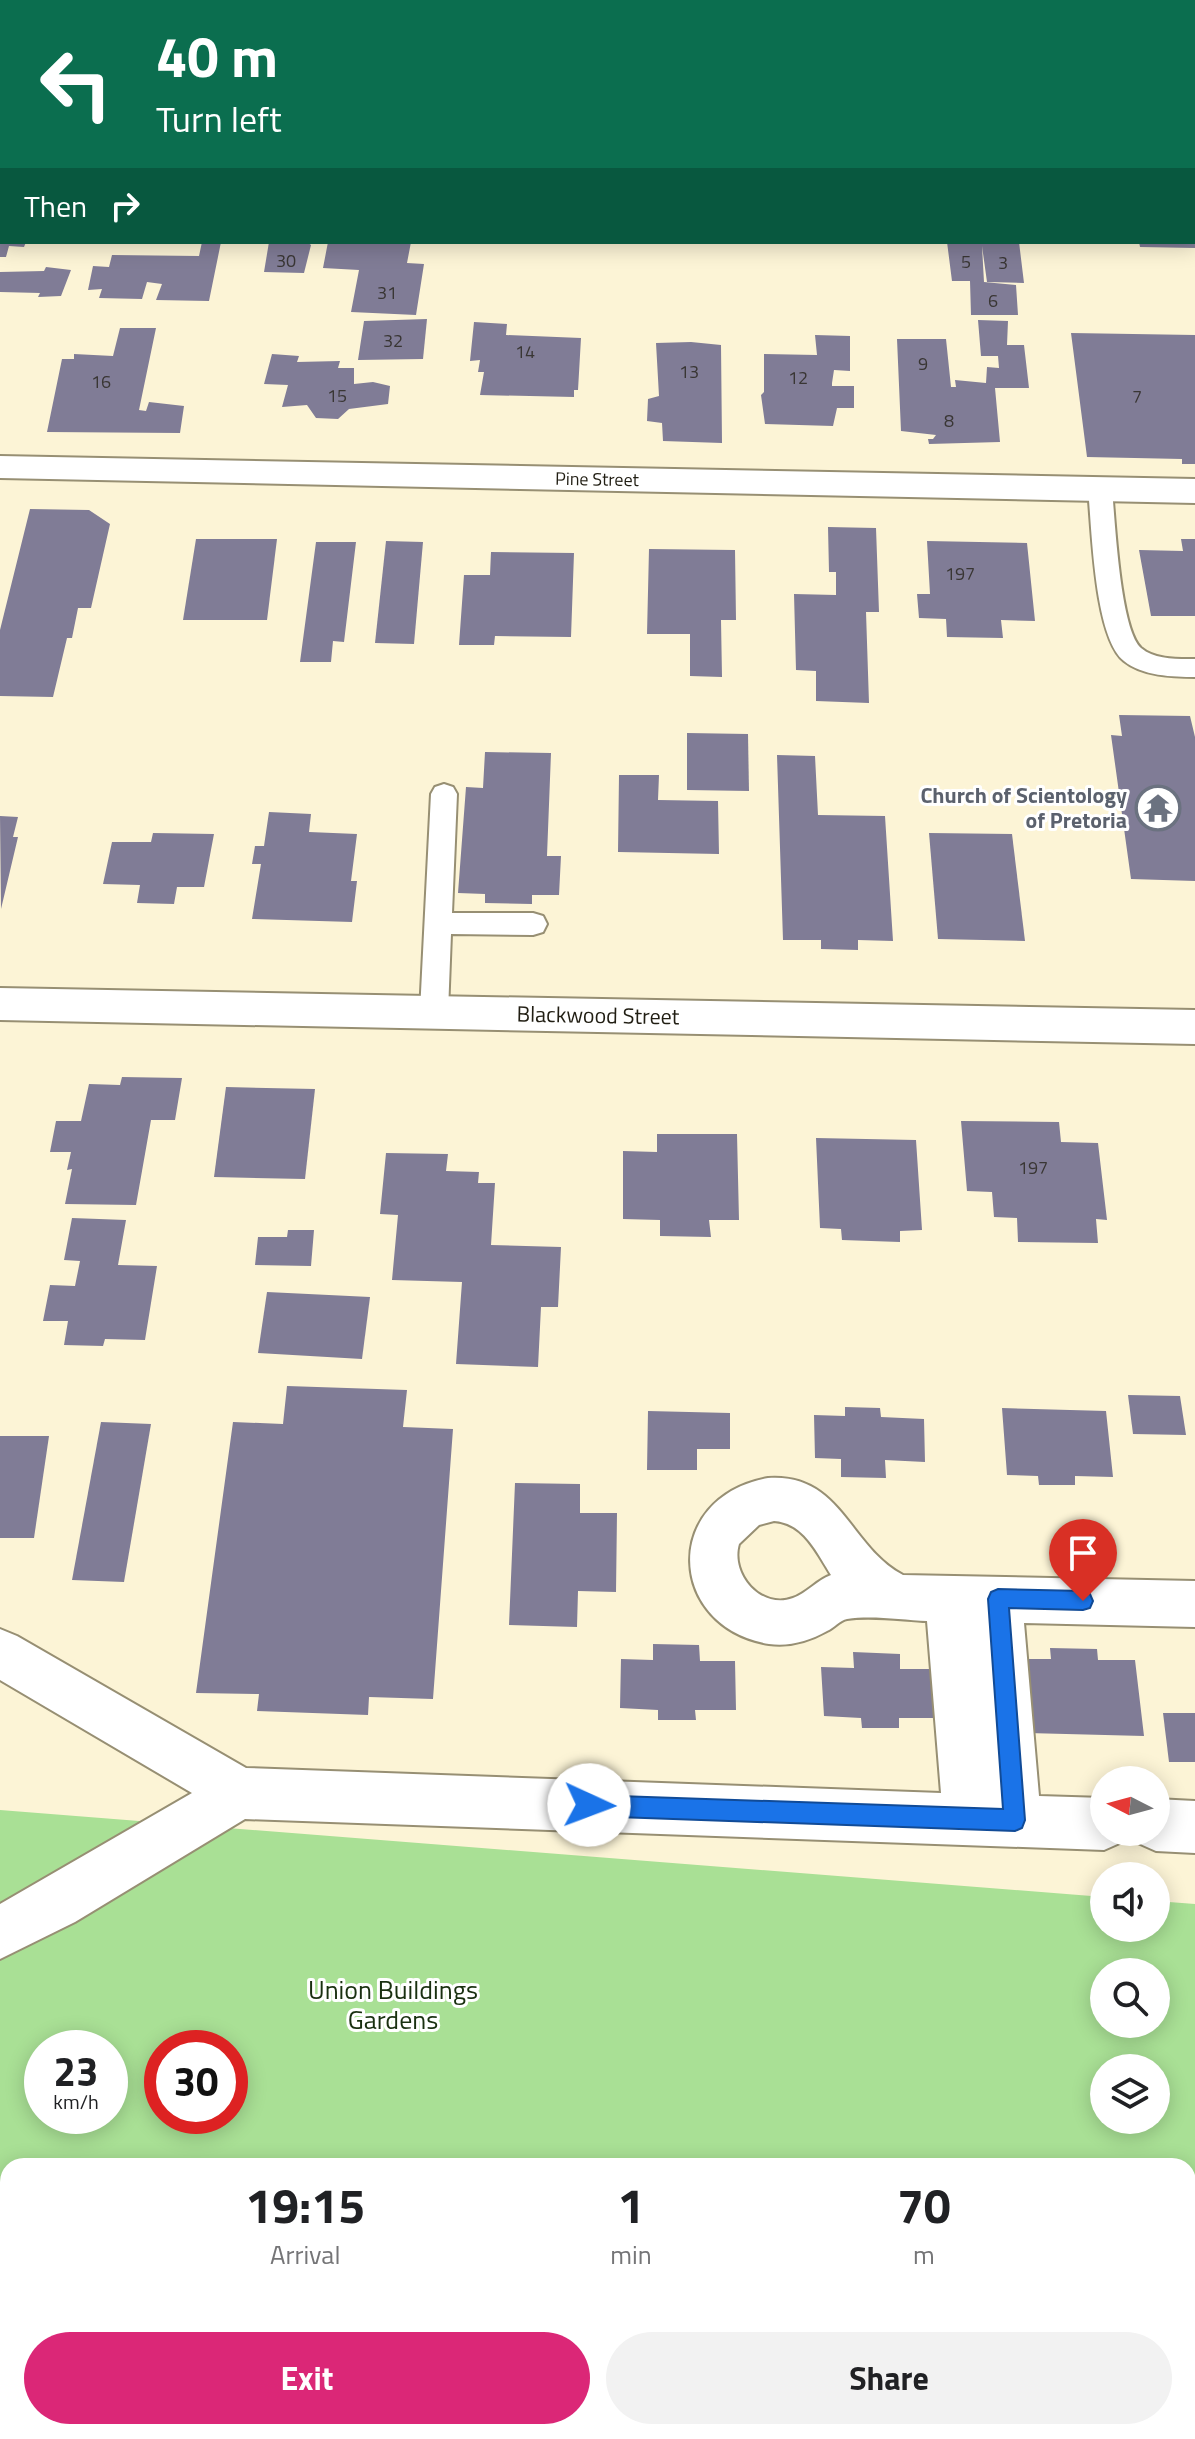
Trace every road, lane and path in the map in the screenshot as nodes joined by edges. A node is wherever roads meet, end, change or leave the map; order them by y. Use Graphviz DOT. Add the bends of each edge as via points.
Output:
graph roads {
  1 [pos="0,467"];
  2 [pos="1100,489"];
  3 [pos="1195,491"];
  4 [pos="1195,668"];
  5 [pos="444,794"];
  6 [pos="438,923"];
  7 [pos="533,924"];
  8 [pos="0,1004"];
  9 [pos="434,1012"];
  10 [pos="1195,1027"];
  11 [pos="901,1597"];
  12 [pos="949,1597"];
  13 [pos="998,1599"];
  14 [pos="1195,1604"];
  15 [pos="0,1653"];
  16 [pos="240,1793"];
  17 [pos="992,1820"];
  18 [pos="1090,1824"];
  19 [pos="1170,1826"];
  20 [pos="1195,1827"];
  21 [pos="0,1932"];
  1 -- 2 [label="street, Pine Street"];
  2 -- 3 [label="street, Pine Street"];
  2 -- 4 [label="lane" via="1114,614 1127,651 1163,666"];
  5 -- 6 [label="lane"];
  6 -- 7 [label="lane"];
  6 -- 9 [label="lane"];
  8 -- 9 [label="street, Blackwood Street"];
  9 -- 10 [label="street, Blackwood Street"];
  11 -- 12 [label="street"];
  12 -- 13 [label="street"];
  12 -- 17 [label="street"];
  13 -- 14 [label="street"];
  13 -- 17 [label="street"];
  15 -- 16 [label="street"];
  16 -- 17 [label="street"];
  16 -- 21 [label="street"];
  17 -- 18 [label="street"];
  19 -- 20 [label="street"];
}
